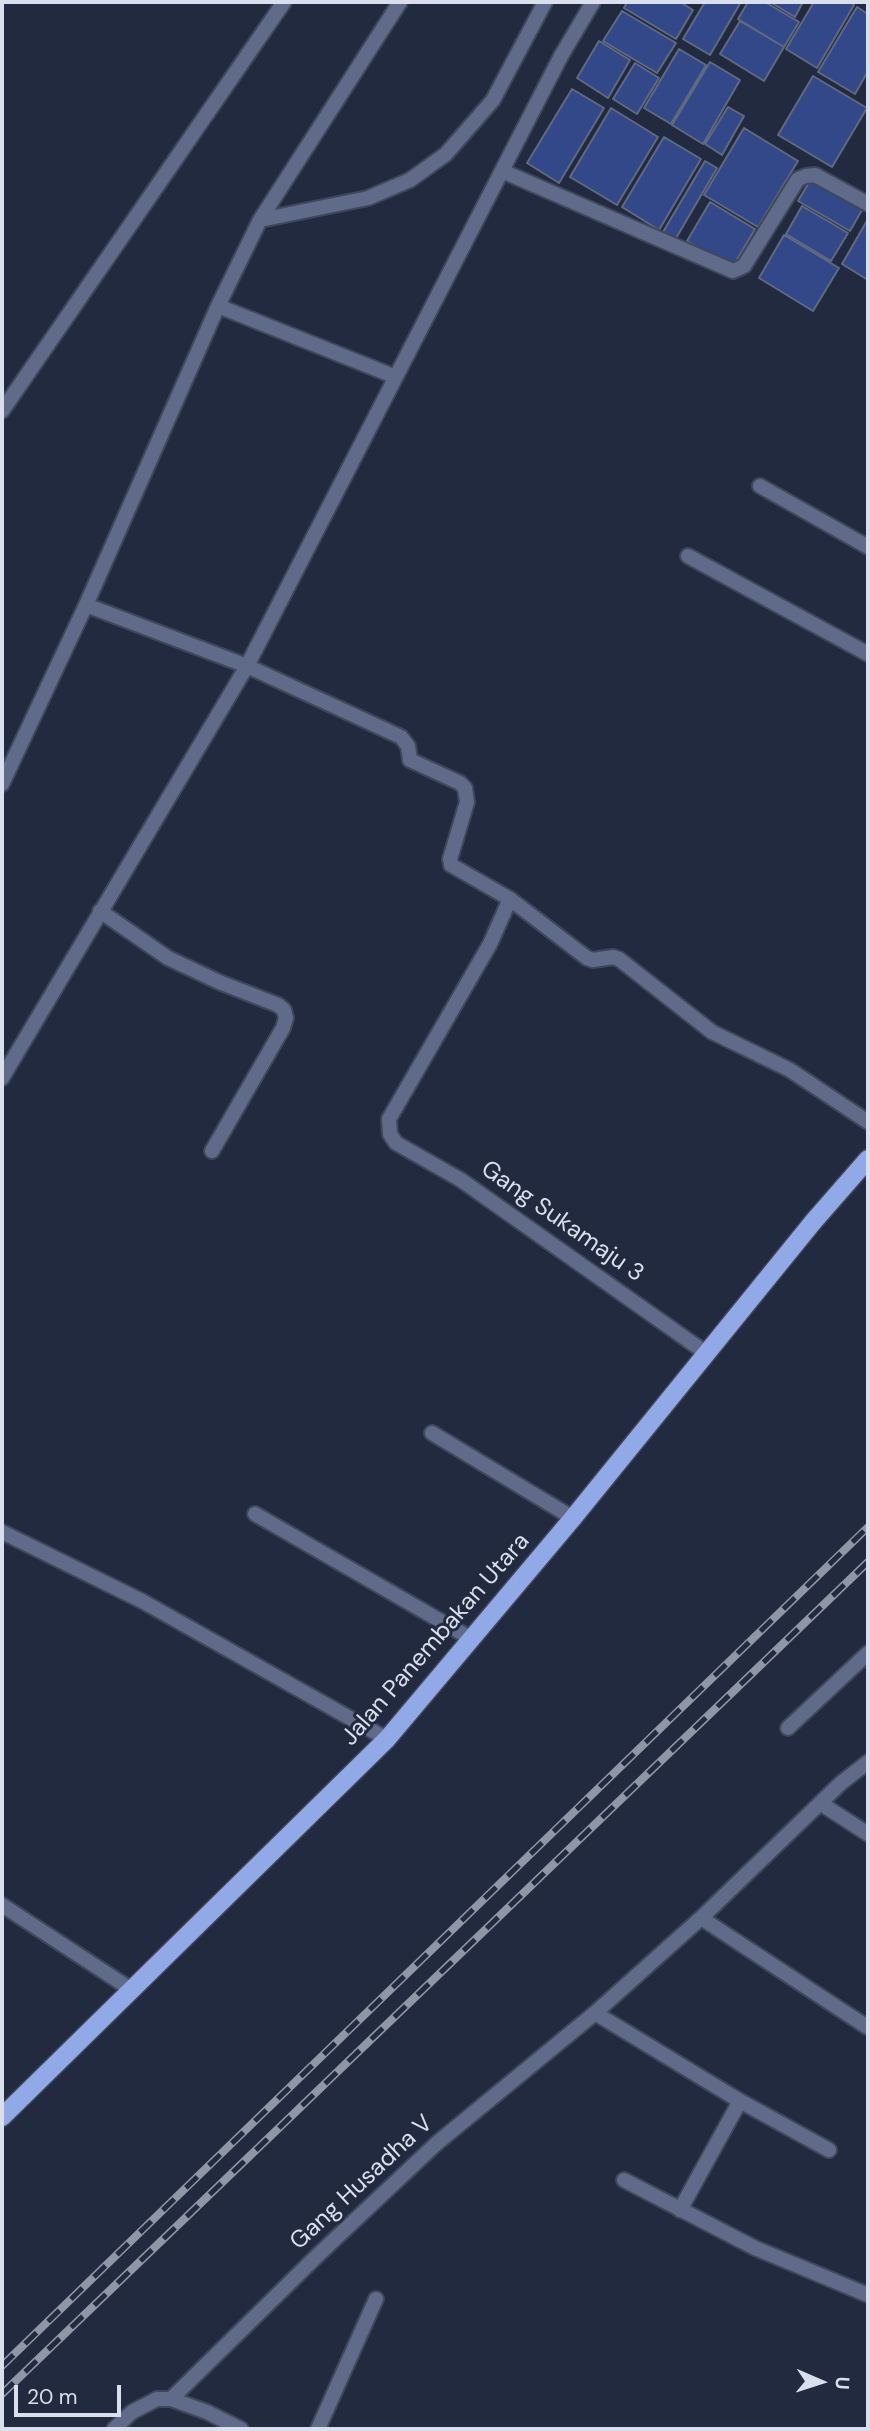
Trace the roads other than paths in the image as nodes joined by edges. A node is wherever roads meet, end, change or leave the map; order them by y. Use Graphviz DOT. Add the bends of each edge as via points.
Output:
graph roads {
  1 [pos="284,2"];
  2 [pos="400,2"];
  3 [pos="545,2"];
  4 [pos="593,2"];
  5 [pos="502,171"];
  6 [pos="868,204"];
  7 [pos="260,220"];
  8 [pos="218,306"];
  9 [pos="396,377"];
  10 [pos="2,411"];
  11 [pos="760,486"];
  12 [pos="868,547"];
  13 [pos="688,556"];
  14 [pos="86,605"];
  15 [pos="868,654"];
  16 [pos="247,666"];
  17 [pos="2,784"];
  18 [pos="510,899"];
  19 [pos="100,911"];
  20 [pos="2,1078"];
  21 [pos="868,1122"];
  22 [pos="212,1151"];
  23 [pos="868,1159"];
  24 [pos="706,1353"];
  25 [pos="432,1433"];
  26 [pos="255,1514"];
  27 [pos="573,1518"];
  28 [pos="2,1532"];
  29 [pos="472,1639"];
  30 [pos="868,1653"];
  31 [pos="788,1728"];
  32 [pos="387,1739"];
  33 [pos="868,1762"];
  34 [pos="820,1803"];
  35 [pos="868,1834"];
  36 [pos="2,1905"];
  37 [pos="701,1918"];
  38 [pos="132,1990"];
  39 [pos="595,2013"];
  40 [pos="867,2027"];
  41 [pos="740,2101"];
  42 [pos="2,2117"];
  43 [pos="829,2150"];
  44 [pos="624,2180"];
  45 [pos="680,2210"];
  46 [pos="868,2295"];
  47 [pos="376,2299"];
  48 [pos="171,2399"];
  49 [pos="114,2429"];
  50 [pos="241,2429"];
  51 [pos="318,2429"];
  1 -- 10 [label="street"];
  2 -- 7 [label="street"];
  3 -- 7 [label="street" via="493,100 446,154 410,180 368,198"];
  4 -- 5 [label="street"];
  5 -- 6 [label="street" via="733,271 744,266 798,179 815,176"];
  5 -- 9 [label="street"];
  7 -- 8 [label="street"];
  8 -- 9 [label="street"];
  8 -- 14 [label="street"];
  9 -- 16 [label="street"];
  11 -- 12 [label="street"];
  13 -- 15 [label="street"];
  14 -- 16 [label="street"];
  14 -- 17 [label="street"];
  16 -- 18 [label="street" via="401,737 410,760 460,783 467,802 450,862"];
  16 -- 19 [label="street"];
  18 -- 21 [label="street" via="587,958 619,959 712,1031 790,1070"];
  18 -- 24 [label="street, Gang Sukamaju 3" via="490,944 388,1119 390,1134 396,1143 461,1180"];
  19 -- 20 [label="street"];
  19 -- 22 [label="street" via="168,958 284,1010 283,1028"];
  23 -- 24 [label="main road, Jalan Panembakan Utara"];
  24 -- 27 [label="main road, Jalan Panembakan Utara"];
  25 -- 27 [label="street"];
  26 -- 29 [label="street"];
  27 -- 29 [label="main road, Jalan Panembakan Utara"];
  28 -- 32 [label="street" via="142,1601"];
  29 -- 32 [label="main road, Jalan Panembakan Utara"];
  30 -- 31 [label="street"];
  32 -- 38 [label="main road, Jalan Panembakan Utara"];
  33 -- 34 [label="street, Gang Husadha V"];
  34 -- 35 [label="street"];
  34 -- 37 [label="street, Gang Husadha V"];
  36 -- 38 [label="street"];
  37 -- 39 [label="street, Gang Husadha V"];
  37 -- 40 [label="street"];
  38 -- 42 [label="main road, Jalan Panembakan Utara"];
  39 -- 41 [label="street"];
  39 -- 48 [label="street, Gang Husadha V" via="437,2143"];
  41 -- 43 [label="street"];
  41 -- 45 [label="street"];
  44 -- 45 [label="street"];
  45 -- 46 [label="street" via="755,2248"];
  47 -- 51 [label="street"];
  48 -- 49 [label="street" via="147,2403"];
  48 -- 50 [label="street"];
}
